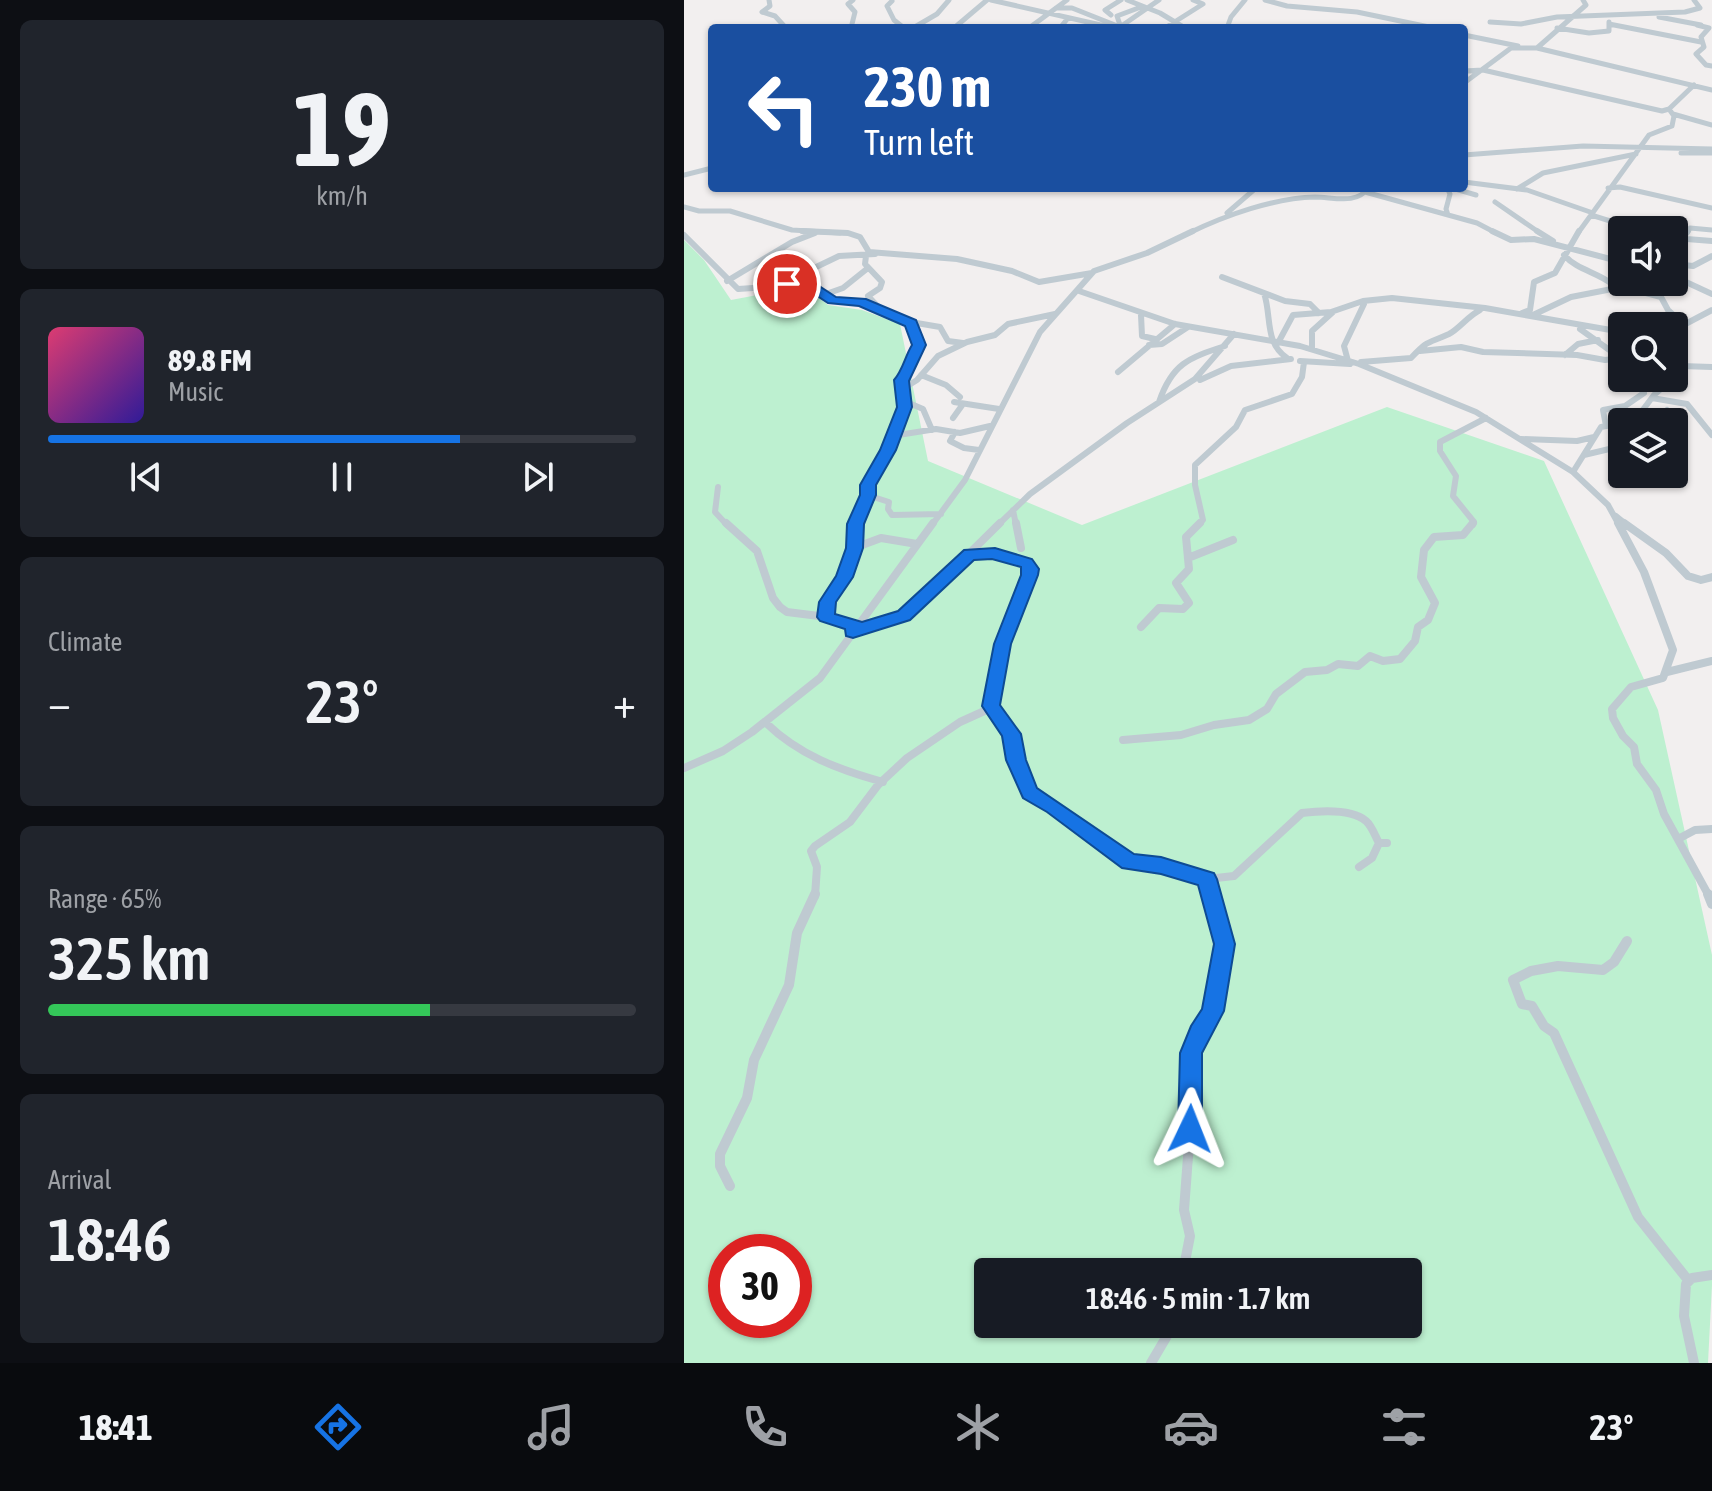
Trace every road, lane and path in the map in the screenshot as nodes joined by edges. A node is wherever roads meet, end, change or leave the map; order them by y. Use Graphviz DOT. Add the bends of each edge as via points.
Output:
graph roads {
  1 [pos="853,0"];
  2 [pos="949,0"];
  3 [pos="989,0"];
  4 [pos="1067,0"];
  5 [pos="1124,0"];
  6 [pos="1159,0"];
  7 [pos="1193,0"];
  8 [pos="1245,0"];
  9 [pos="1265,0"];
  10 [pos="1583,0"];
  11 [pos="1694,0"];
  12 [pos="768,1"];
  13 [pos="892,1"];
  14 [pos="1003,1"];
  15 [pos="1206,2"];
  16 [pos="1336,2"];
  17 [pos="1056,8"];
  18 [pos="1143,8"];
  19 [pos="1322,8"];
  20 [pos="1051,13"];
  21 [pos="1111,15"];
  22 [pos="1651,16"];
  23 [pos="1573,17"];
  24 [pos="1603,17"];
  25 [pos="1617,17"];
  26 [pos="1068,18"];
  27 [pos="1176,22"];
  28 [pos="1490,22"];
  29 [pos="1609,23"];
  30 [pos="782,24"];
  31 [pos="852,24"];
  32 [pos="900,24"];
  33 [pos="921,24"];
  34 [pos="959,24"];
  35 [pos="1035,24"];
  36 [pos="1063,24"];
  37 [pos="1098,24"];
  38 [pos="1108,24"];
  39 [pos="1118,24"];
  40 [pos="1125,24"];
  41 [pos="1172,24"];
  42 [pos="1179,24"];
  43 [pos="1228,24"];
  44 [pos="1412,24"];
  45 [pos="1697,25"];
  46 [pos="1712,26"];
  47 [pos="1557,28"];
  48 [pos="1704,34"];
  49 [pos="1712,35"];
  50 [pos="1468,36"];
  51 [pos="1701,42"];
  52 [pos="1523,47"];
  53 [pos="1537,48"];
  54 [pos="1712,66"];
  55 [pos="1483,70"];
  56 [pos="1468,71"];
  57 [pos="1468,80"];
  58 [pos="1694,85"];
  59 [pos="1712,90"];
  60 [pos="1671,111"];
  61 [pos="1712,125"];
  62 [pos="1712,151"];
  63 [pos="1639,152"];
  64 [pos="1468,155"];
  65 [pos="708,169"];
  66 [pos="684,173"];
  67 [pos="1468,183"];
  68 [pos="1608,188"];
  69 [pos="1517,189"];
  70 [pos="1252,192"];
  71 [pos="1363,192"];
  72 [pos="1373,192"];
  73 [pos="1450,192"];
  74 [pos="1465,192"];
  75 [pos="1476,195"];
  76 [pos="1495,202"];
  77 [pos="684,207"];
  78 [pos="1712,208"];
  79 [pos="1227,214"];
  80 [pos="1592,214"];
  81 [pos="1448,215"];
  82 [pos="1608,219"];
  83 [pos="1688,230"];
  84 [pos="1712,230"];
  85 [pos="820,231"];
  86 [pos="684,235"];
  87 [pos="1688,240"];
  88 [pos="1712,241"];
  89 [pos="1564,249"];
  90 [pos="879,253"];
  91 [pos="866,256"];
  92 [pos="1712,256"];
  93 [pos="1608,259"];
  94 [pos="1688,265"];
  95 [pos="868,268"];
  96 [pos="1093,273"];
  97 [pos="1222,277"];
  98 [pos="727,281"];
  99 [pos="1608,282"];
  100 [pos="1688,283"];
  101 [pos="777,286"];
  102 [pos="1079,291"];
  103 [pos="1608,291"];
  104 [pos="1264,293"];
  105 [pos="826,294"];
  106 [pos="1712,294"];
  107 [pos="1657,296"];
  108 [pos="1368,300"];
  109 [pos="1485,308"];
  110 [pos="1712,310"];
  111 [pos="1334,311"];
  112 [pos="1670,312"];
  113 [pos="1319,313"];
  114 [pos="1055,314"];
  115 [pos="1516,314"];
  116 [pos="887,315"];
  117 [pos="1141,315"];
  118 [pos="1529,316"];
  119 [pos="911,323"];
  120 [pos="1688,323"];
  121 [pos="1175,324"];
  122 [pos="1573,325"];
  123 [pos="1188,327"];
  124 [pos="1608,331"];
  125 [pos="1234,334"];
  126 [pos="947,339"];
  127 [pos="1598,340"];
  128 [pos="1152,342"];
  129 [pos="1274,342"];
  130 [pos="963,343"];
  131 [pos="1226,345"];
  132 [pos="1608,348"];
  133 [pos="1312,349"];
  134 [pos="1420,351"];
  135 [pos="1565,355"];
  136 [pos="938,356"];
  137 [pos="1291,359"];
  138 [pos="1608,360"];
  139 [pos="1304,362"];
  140 [pos="1354,362"];
  141 [pos="1688,367"];
  142 [pos="1712,367"];
  143 [pos="1118,372"];
  144 [pos="921,375"];
  145 [pos="901,390"];
  146 [pos="1659,392"];
  147 [pos="1644,393"];
  148 [pos="1652,398"];
  149 [pos="904,401"];
  150 [pos="959,401"];
  151 [pos="1157,404"];
  152 [pos="1644,408"];
  153 [pos="999,409"];
  154 [pos="953,418"];
  155 [pos="1486,418"];
  156 [pos="990,426"];
  157 [pos="1606,426"];
  158 [pos="932,430"];
  159 [pos="955,432"];
  160 [pos="1712,435"];
  161 [pos="892,436"];
  162 [pos="1594,437"];
  163 [pos="1520,439"];
  164 [pos="1608,449"];
  165 [pos="979,450"];
  166 [pos="1584,455"];
  167 [pos="1573,472"];
  168 [pos="718,487"];
  169 [pos="868,495"];
  170 [pos="1013,510"];
  171 [pos="1612,513"];
  172 [pos="941,514"];
  173 [pos="1233,540"];
  174 [pos="917,544"];
  175 [pos="854,548"];
  176 [pos="1021,548"];
  177 [pos="970,554"];
  178 [pos="1188,558"];
  179 [pos="1712,577"];
  180 [pos="826,617"];
  181 [pos="1141,627"];
  182 [pos="854,629"];
  183 [pos="1712,661"];
  184 [pos="1667,672"];
  185 [pos="991,708"];
  186 [pos="766,723"];
  187 [pos="1123,740"];
  188 [pos="684,768"];
  189 [pos="883,782"];
  190 [pos="1712,829"];
  191 [pos="1678,839"];
  192 [pos="1359,867"];
  193 [pos="1207,879"];
  194 [pos="1709,889"];
  195 [pos="1712,904"];
  196 [pos="1627,941"];
  197 [pos="730,1186"];
  198 [pos="1186,1258"];
  199 [pos="1712,1275"];
  200 [pos="1688,1280"];
  201 [pos="1166,1338"];
  202 [pos="1151,1363"];
  203 [pos="1694,1363"];
  1 -- 31 [label="street" via="848,3 855,12"];
  2 -- 33 [label="street"];
  3 -- 14 [label="street"];
  3 -- 34 [label="street"];
  4 -- 17 [label="street"];
  5 -- 18 [label="street"];
  5 -- 21 [label="street" via="1105,10"];
  6 -- 18 [label="street"];
  7 -- 15 [label="street"];
  8 -- 43 [label="street"];
  9 -- 19 [label="street"];
  10 -- 23 [label="street" via="1586,5"];
  11 -- 22 [label="street" via="1703,8"];
  12 -- 30 [label="street" via="770,7 762,12"];
  13 -- 32 [label="street" via="888,12"];
  14 -- 20 [label="street"];
  15 -- 27 [label="street"];
  16 -- 19 [label="street"];
  17 -- 20 [label="street"];
  17 -- 38 [label="street" via="1070,8"];
  18 -- 27 [label="street"];
  18 -- 39 [label="street" via="1117,16"];
  18 -- 40 [label="street"];
  19 -- 44 [label="street"];
  20 -- 26 [label="street"];
  20 -- 35 [label="street"];
  22 -- 25 [label="street"];
  22 -- 45 [label="street"];
  23 -- 24 [label="street"];
  23 -- 28 [label="street"];
  23 -- 47 [label="street"];
  24 -- 25 [label="street"];
  24 -- 29 [label="street"];
  25 -- 29 [label="street"];
  26 -- 36 [label="street"];
  26 -- 37 [label="street"];
  27 -- 41 [label="street"];
  27 -- 42 [label="street"];
  29 -- 47 [label="street" via="1609,31 1592,33"];
  29 -- 51 [label="street"];
  45 -- 46 [label="street"];
  45 -- 48 [label="street" via="1709,27"];
  47 -- 53 [label="street"];
  48 -- 49 [label="street"];
  48 -- 51 [label="street"];
  50 -- 52 [label="street"];
  51 -- 54 [label="street" via="1704,47 1696,54"];
  52 -- 53 [label="street"];
  52 -- 55 [label="street" via="1505,52"];
  53 -- 58 [label="street"];
  55 -- 56 [label="street"];
  55 -- 57 [label="street"];
  55 -- 60 [label="street"];
  58 -- 59 [label="street"];
  58 -- 60 [label="street"];
  60 -- 61 [label="street"];
  60 -- 63 [label="street" via="1672,126 1651,133"];
  62 -- 63 [label="street"];
  63 -- 64 [label="street" via="1583,146"];
  63 -- 68 [label="street"];
  63 -- 69 [label="street" via="1543,173"];
  65 -- 66 [label="street"];
  67 -- 69 [label="street"];
  68 -- 78 [label="street"];
  68 -- 80 [label="street"];
  69 -- 80 [label="street"];
  70 -- 79 [label="street"];
  71 -- 79 [label="street" via="1351,199 1313,197"];
  72 -- 81 [label="street"];
  73 -- 81 [label="street"];
  74 -- 75 [label="street"];
  76 -- 89 [label="street"];
  77 -- 85 [label="street" via="730,211 788,229"];
  79 -- 96 [label="street"];
  80 -- 82 [label="street"];
  80 -- 89 [label="street"];
  81 -- 89 [label="street" via="1511,240 1532,239"];
  83 -- 84 [label="street"];
  85 -- 90 [label="street" via="856,235 869,252"];
  85 -- 98 [label="street"];
  86 -- 98 [label="street"];
  87 -- 88 [label="street"];
  89 -- 93 [label="street"];
  89 -- 99 [label="street" via="1570,263"];
  89 -- 115 [label="street" via="1553,275 1534,282 1530,310"];
  90 -- 91 [label="street"];
  90 -- 96 [label="street" via="957,259 1039,282"];
  91 -- 95 [label="street"];
  91 -- 101 [label="street" via="839,256"];
  92 -- 94 [label="street"];
  95 -- 105 [label="street" via="834,294"];
  95 -- 116 [label="street" via="882,282 868,296"];
  96 -- 102 [label="street"];
  97 -- 104 [label="street"];
  98 -- 101 [label="street" via="739,290"];
  100 -- 106 [label="street"];
  101 -- 105 [label="street" via="808,284"];
  102 -- 114 [label="street"];
  102 -- 117 [label="street"];
  103 -- 118 [label="street" via="1583,293"];
  104 -- 113 [label="street" via="1310,304"];
  104 -- 129 [label="street"];
  105 -- 116 [label="street"];
  107 -- 112 [label="street"];
  108 -- 109 [label="street"];
  108 -- 111 [label="street"];
  108 -- 140 [label="street" via="1356,312 1344,346"];
  109 -- 115 [label="street"];
  109 -- 134 [label="street" via="1465,318 1452,333 1428,340"];
  110 -- 120 [label="street"];
  111 -- 113 [label="street"];
  111 -- 133 [label="street" via="1314,328"];
  113 -- 129 [label="street" via="1290,317"];
  114 -- 130 [label="street" via="1008,324 995,335"];
  114 -- 153 [label="street"];
  115 -- 118 [label="street"];
  116 -- 119 [label="street"];
  117 -- 121 [label="street"];
  117 -- 128 [label="street" via="1142,336"];
  118 -- 122 [label="street"];
  119 -- 126 [label="street" via="940,327"];
  119 -- 145 [label="street" via="919,347"];
  121 -- 123 [label="street"];
  121 -- 128 [label="street"];
  122 -- 124 [label="street"];
  122 -- 127 [label="street"];
  123 -- 125 [label="street"];
  123 -- 128 [label="street" via="1161,344"];
  125 -- 129 [label="street"];
  125 -- 131 [label="street"];
  126 -- 130 [label="street"];
  126 -- 136 [label="street"];
  127 -- 132 [label="street"];
  127 -- 135 [label="street" via="1578,344"];
  128 -- 143 [label="street"];
  129 -- 133 [label="street"];
  129 -- 137 [label="street" via="1275,350"];
  130 -- 136 [label="street"];
  131 -- 151 [label="street" via="1207,369"];
  131 -- 151 [label="street" via="1180,362"];
  133 -- 140 [label="street"];
  134 -- 135 [label="street" via="1461,347"];
  134 -- 140 [label="street" via="1406,359"];
  135 -- 138 [label="street"];
  136 -- 144 [label="street"];
  137 -- 139 [label="street"];
  137 -- 151 [label="street" via="1214,372"];
  139 -- 140 [label="street"];
  139 -- 178 [label="street" via="1297,391 1277,403 1245,410 1236,427 1195,465 1195,492 1204,518 1186,537"];
  140 -- 155 [label="street"];
  141 -- 142 [label="street"];
  144 -- 145 [label="street"];
  144 -- 150 [label="street" via="955,391"];
  145 -- 149 [label="street"];
  146 -- 148 [label="street"];
  147 -- 157 [label="street" via="1625,406 1603,410"];
  148 -- 152 [label="street"];
  148 -- 160 [label="street" via="1687,404"];
  149 -- 158 [label="street" via="923,409"];
  149 -- 161 [label="street"];
  150 -- 153 [label="street"];
  150 -- 154 [label="street"];
  151 -- 170 [label="street"];
  153 -- 156 [label="street"];
  155 -- 163 [label="street"];
  155 -- 187 [label="street" via="1440,442 1456,476 1453,496 1474,522 1463,537 1434,537 1425,546 1421,577 1435,603 1400,659 1367,656 1358,666 1338,664 1305,672 1249,720 1181,735"];
  156 -- 159 [label="street"];
  156 -- 165 [label="street"];
  157 -- 162 [label="street"];
  158 -- 159 [label="street"];
  158 -- 161 [label="street"];
  159 -- 165 [label="street" via="950,441"];
  161 -- 169 [label="street"];
  162 -- 163 [label="street" via="1579,442"];
  162 -- 166 [label="street"];
  163 -- 167 [label="street"];
  164 -- 166 [label="street"];
  165 -- 172 [label="street"];
  166 -- 167 [label="street"];
  167 -- 171 [label="street"];
  168 -- 180 [label="street" via="715,512 757,551 775,602 787,612"];
  169 -- 172 [label="street" via="890,502 892,515"];
  169 -- 175 [label="street" via="855,524"];
  170 -- 176 [label="street"];
  170 -- 177 [label="street"];
  171 -- 179 [label="street" via="1688,576"];
  171 -- 184 [label="street" via="1664,620 1673,654"];
  172 -- 174 [label="street"];
  173 -- 178 [label="street"];
  174 -- 175 [label="street" via="881,538"];
  174 -- 182 [label="street"];
  175 -- 180 [label="street"];
  177 -- 182 [label="street" via="904,615"];
  177 -- 185 [label="street" via="998,554 1031,569 1002,644"];
  178 -- 181 [label="street" via="1189,569 1176,583 1188,604 1183,609 1159,608"];
  180 -- 182 [label="street"];
  182 -- 186 [label="street" via="820,678"];
  183 -- 184 [label="street"];
  184 -- 191 [label="street" via="1659,680 1631,687 1612,715 1634,747 1637,764 1656,790"];
  185 -- 189 [label="street" via="970,714 919,748"];
  185 -- 193 [label="street" via="1011,734 1033,796 1129,862"];
  186 -- 188 [label="street"];
  186 -- 189 [label="street" via="788,745"];
  189 -- 197 [label="street" via="850,823 811,851 817,867 815,896 797,933 789,985 754,1060 747,1098 720,1154"];
  190 -- 191 [label="street" via="1701,828"];
  191 -- 194 [label="street"];
  192 -- 193 [label="street" via="1383,843 1367,822 1340,814 1302,813 1234,876"];
  193 -- 198 [label="street" via="1225,944 1213,1011 1198,1033 1189,1065"];
  194 -- 195 [label="street"];
  196 -- 200 [label="street" via="1603,970 1559,964 1519,973 1513,980 1522,1004 1532,1006 1554,1033 1638,1217"];
  199 -- 200 [label="street"];
  200 -- 203 [label="street" via="1684,1316"];
  201 -- 202 [label="street"];
}
